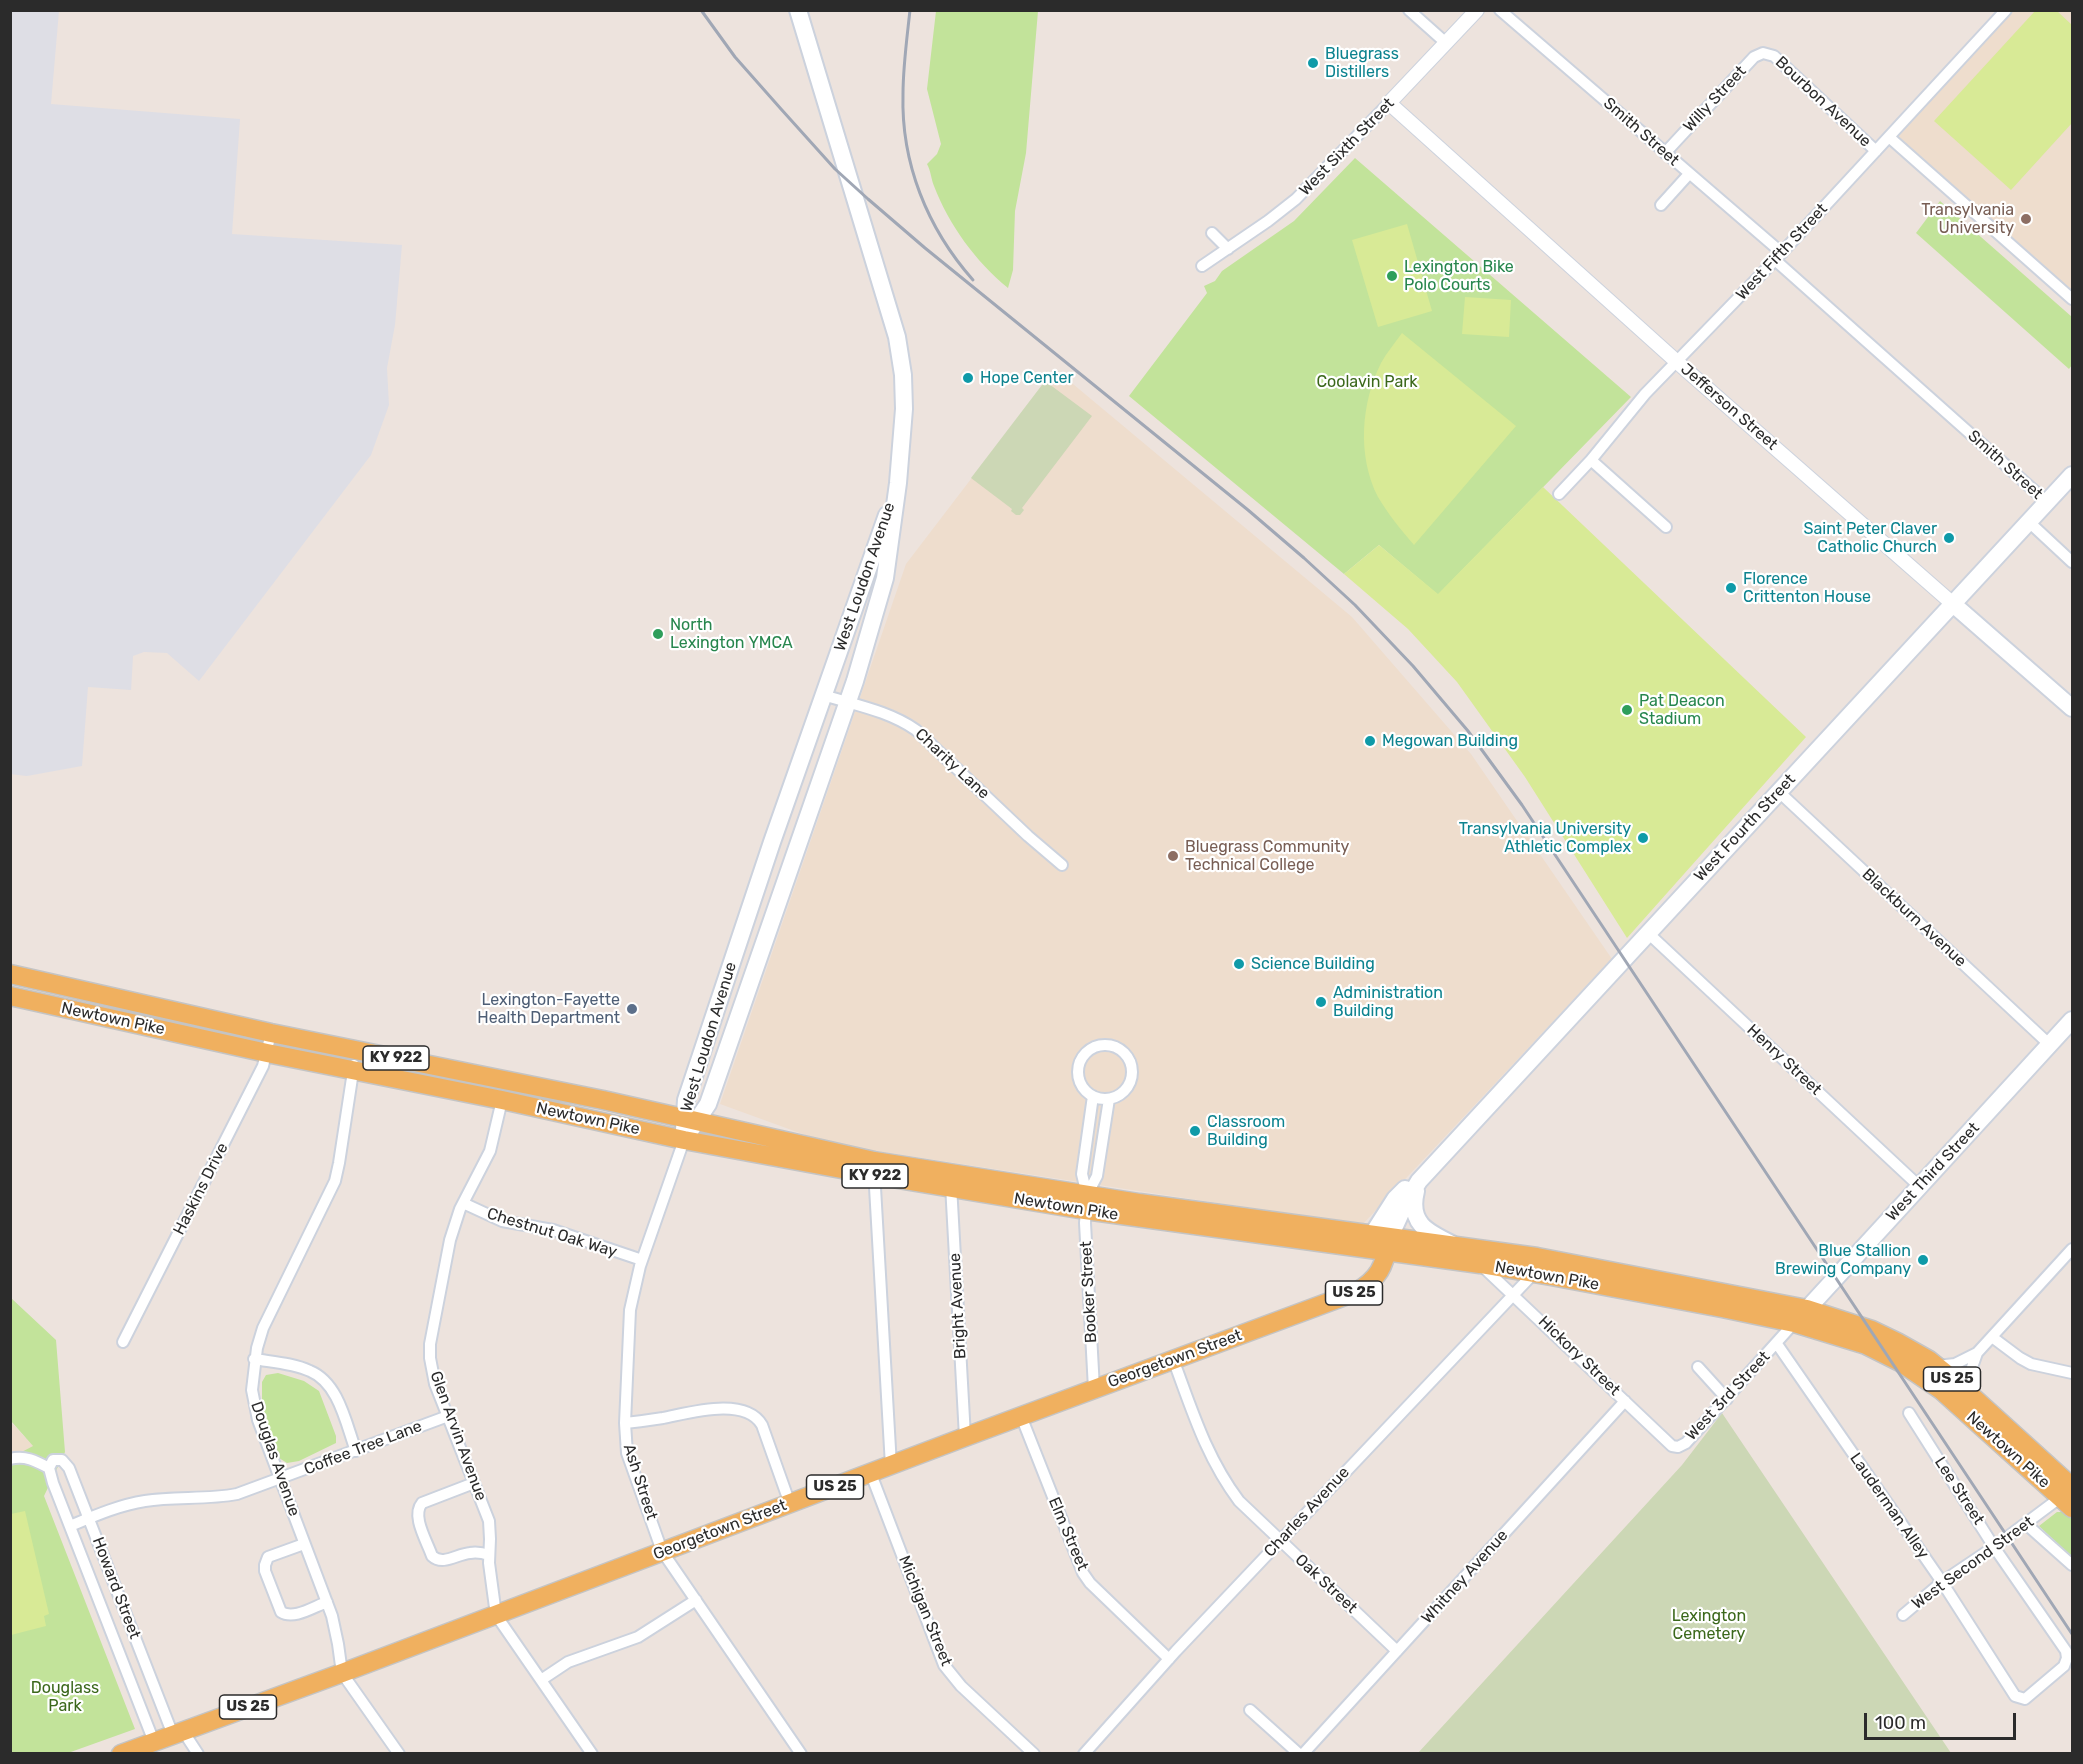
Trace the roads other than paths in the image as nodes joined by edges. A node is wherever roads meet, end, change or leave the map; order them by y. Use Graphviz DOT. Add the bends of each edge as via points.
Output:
graph roads {
  1 [pos="798,10"];
  2 [pos="1409,10"];
  3 [pos="1477,10"];
  4 [pos="1500,10"];
  5 [pos="2006,10"];
  6 [pos="1446,43"];
  7 [pos="1769,53"];
  8 [pos="1389,103"];
  9 [pos="1889,137"];
  10 [pos="1876,151"];
  11 [pos="1665,153"];
  12 [pos="1689,174"];
  13 [pos="1661,205"];
  14 [pos="1212,233"];
  15 [pos="1228,249"];
  16 [pos="1778,257"];
  17 [pos="1202,266"];
  18 [pos="2073,299"];
  19 [pos="1676,361"];
  20 [pos="1591,460"];
  21 [pos="2073,475"];
  22 [pos="898,483"];
  23 [pos="1559,494"];
  24 [pos="2047,502"];
  25 [pos="2029,522"];
  26 [pos="1666,527"];
  27 [pos="2073,562"];
  28 [pos="1953,604"];
  29 [pos="823,695"];
  30 [pos="848,702"];
  31 [pos="2073,708"];
  32 [pos="1778,791"];
  33 [pos="1062,865"];
  34 [pos="1648,933"];
  35 [pos="11,975"];
  36 [pos="10,996"];
  37 [pos="2073,1020"];
  38 [pos="271,1033"];
  39 [pos="2050,1045"];
  40 [pos="356,1050"];
  41 [pos="267,1053"];
  42 [pos="353,1071"];
  43 [pos="1093,1096"];
  44 [pos="1108,1099"];
  45 [pos="502,1100"];
  46 [pos="691,1119"];
  47 [pos="684,1140"];
  48 [pos="874,1168"];
  49 [pos="1419,1181"];
  50 [pos="951,1182"];
  51 [pos="1920,1187"];
  52 [pos="463,1203"];
  53 [pos="1086,1203"];
  54 [pos="1383,1242"];
  55 [pos="1456,1246"];
  56 [pos="2073,1249"];
  57 [pos="642,1260"];
  58 [pos="1480,1264"];
  59 [pos="1534,1273"];
  60 [pos="1514,1295"];
  61 [pos="1807,1309"];
  62 [pos="1794,1323"];
  63 [pos="1992,1337"];
  64 [pos="123,1342"];
  65 [pos="1777,1344"];
  66 [pos="1977,1353"];
  67 [pos="254,1359"];
  68 [pos="1173,1359"];
  69 [pos="1698,1366"];
  70 [pos="1937,1366"];
  71 [pos="2073,1373"];
  72 [pos="1094,1389"];
  73 [pos="1968,1393"];
  74 [pos="1727,1399"];
  75 [pos="1626,1401"];
  76 [pos="1909,1413"];
  77 [pos="448,1416"];
  78 [pos="1021,1416"];
  79 [pos="625,1424"];
  80 [pos="965,1437"];
  81 [pos="1678,1447"];
  82 [pos="356,1450"];
  83 [pos="10,1460"];
  84 [pos="891,1466"];
  85 [pos="49,1468"];
  86 [pos="871,1474"];
  87 [pos="280,1479"];
  88 [pos="474,1483"];
  89 [pos="2070,1496"];
  90 [pos="790,1504"];
  91 [pos="89,1519"];
  92 [pos="2026,1524"];
  93 [pos="70,1526"];
  94 [pos="1280,1541"];
  95 [pos="304,1544"];
  96 [pos="1995,1547"];
  97 [pos="662,1551"];
  98 [pos="489,1555"];
  99 [pos="2073,1565"];
  100 [pos="1942,1582"];
  101 [pos="696,1600"];
  102 [pos="327,1602"];
  103 [pos="496,1615"];
  104 [pos="1902,1615"];
  105 [pos="1397,1651"];
  106 [pos="1169,1659"];
  107 [pos="342,1673"];
  108 [pos="541,1680"];
  109 [pos="2020,1699"];
  110 [pos="1250,1710"];
  111 [pos="178,1733"];
  112 [pos="154,1742"];
  113 [pos="121,1754"];
  114 [pos="198,1754"];
  115 [pos="399,1754"];
  116 [pos="592,1754"];
  117 [pos="801,1754"];
  118 [pos="1034,1754"];
  119 [pos="1084,1754"];
  120 [pos="1301,1754"];
  1 -- 22 [label="main road, West Loudon Avenue" via="897,337 904,403"];
  2 -- 6 [label="street"];
  3 -- 6 [label="street, West Sixth Street"];
  4 -- 11 [label="street, Smith Street"];
  5 -- 9 [label="street, West Fifth Street"];
  6 -- 8 [label="street, West Sixth Street"];
  7 -- 10 [label="street, Bourbon Avenue"];
  7 -- 11 [label="street, Willy Street" via="1754,57"];
  8 -- 15 [label="street, West Sixth Street" via="1296,199"];
  8 -- 19 [label="street, Jefferson Street"];
  9 -- 10 [label="street, West Fifth Street"];
  9 -- 18 [label="street, Bourbon Avenue"];
  10 -- 16 [label="street, West Fifth Street"];
  11 -- 12 [label="street, Smith Street"];
  12 -- 13 [label="street"];
  12 -- 16 [label="street, Smith Street"];
  14 -- 15 [label="street"];
  15 -- 17 [label="street, West Sixth Street"];
  16 -- 19 [label="street, West Fifth Street"];
  16 -- 24 [label="street, Smith Street"];
  19 -- 20 [label="street, West Fifth Street"];
  19 -- 28 [label="street, Jefferson Street"];
  20 -- 23 [label="street, West Fifth Street"];
  20 -- 26 [label="street"];
  21 -- 24 [label="main road, West Fourth Street"];
  22 -- 29 [label="main road, West Loudon Avenue"];
  22 -- 30 [label="main road, West Loudon Avenue" via="885,578"];
  24 -- 25 [label="main road, West Fourth Street"];
  25 -- 27 [label="street"];
  25 -- 28 [label="main road, West Fourth Street"];
  28 -- 31 [label="main road, Jefferson Street"];
  28 -- 32 [label="main road, West Fourth Street"];
  29 -- 30 [label="street, Charity Lane"];
  29 -- 46 [label="main road, West Loudon Avenue" via="686,1100"];
  30 -- 33 [label="street, Charity Lane" via="886,713 916,729"];
  30 -- 46 [label="main road, West Loudon Avenue" via="708,1104"];
  32 -- 34 [label="main road, West Fourth Street"];
  32 -- 39 [label="street, Blackburn Avenue"];
  34 -- 49 [label="main road, West Fourth Street"];
  34 -- 51 [label="street, Henry Street"];
  35 -- 38 [label="main road, Newtown Pike / KY 922"];
  36 -- 41 [label="main road, Newtown Pike / KY 922"];
  37 -- 39 [label="main road, West Third Street"];
  38 -- 40 [label="main road, Newtown Pike / KY 922"];
  38 -- 41 [label="street, Haskins Drive"];
  39 -- 51 [label="main road, West Third Street"];
  40 -- 42 [label="street, Douglas Avenue"];
  40 -- 46 [label="main road, Newtown Pike / KY 922"];
  41 -- 42 [label="main road, Newtown Pike / KY 922"];
  41 -- 64 [label="street, Haskins Drive"];
  42 -- 45 [label="main road, Newtown Pike / KY 922"];
  42 -- 67 [label="street, Douglas Avenue" via="335,1181 263,1328"];
  43 -- 44 [label="street"];
  43 -- 44 [label="street" via="1078,1076 1081,1058 1096,1046 1114,1046 1128,1057 1132,1075 1127,1088"];
  43 -- 53 [label="street, Booker Street" via="1082,1174"];
  44 -- 53 [label="street" via="1097,1176"];
  45 -- 47 [label="main road, Newtown Pike / KY 922"];
  45 -- 52 [label="street, Glen Arvin Avenue" via="490,1151"];
  46 -- 47 [label="main road, West Loudon Avenue"];
  46 -- 48 [label="main road, Newtown Pike / KY 922"];
  47 -- 48 [label="main road, Newtown Pike / KY 922"];
  47 -- 57 [label="street, Ash Street"];
  48 -- 50 [label="main road, Newtown Pike / KY 922"];
  48 -- 84 [label="street"];
  49 -- 54 [label="main road, West Fourth Street" via="1395,1199"];
  49 -- 55 [label="main road" via="1414,1210 1420,1223"];
  50 -- 53 [label="main road, Newtown Pike / KY 922"];
  50 -- 80 [label="street, Bright Avenue"];
  51 -- 61 [label="main road, West Third Street"];
  52 -- 57 [label="street, Chestnut Oak Way" via="502,1221 554,1230"];
  52 -- 77 [label="street, Glen Arvin Avenue" via="450,1240 430,1344 432,1372"];
  53 -- 54 [label="main road, Newtown Pike / KY 922"];
  53 -- 72 [label="street, Booker Street"];
  54 -- 55 [label="main road, Newtown Pike / US 25"];
  54 -- 58 [label="main road, Newtown Pike / US 25"];
  54 -- 68 [label="main road, Georgetown Street / US 25" via="1384,1265 1374,1279 1356,1292"];
  55 -- 61 [label="main road, Newtown Pike / US 25" via="1598,1268"];
  56 -- 63 [label="street"];
  57 -- 79 [label="street, Ash Street" via="629,1317"];
  58 -- 59 [label="main road, Newtown Pike / US 25"];
  58 -- 60 [label="street, Hickory Street"];
  59 -- 60 [label="street, Charles Avenue"];
  59 -- 62 [label="main road, Newtown Pike / US 25"];
  60 -- 75 [label="street, Hickory Street"];
  60 -- 94 [label="street, Charles Avenue"];
  61 -- 62 [label="main road, West Third Street"];
  61 -- 70 [label="main road, Newtown Pike / US 25" via="1872,1330"];
  62 -- 65 [label="street, West 3rd Street"];
  62 -- 89 [label="main road, Newtown Pike / US 25" via="1866,1345 1919,1373"];
  63 -- 66 [label="street"];
  63 -- 71 [label="street" via="2031,1364"];
  65 -- 74 [label="street, West 3rd Street"];
  65 -- 100 [label="street, Lauderman Alley"];
  66 -- 70 [label="street" via="1955,1364"];
  66 -- 73 [label="street"];
  67 -- 82 [label="street" via="303,1368 328,1383"];
  67 -- 87 [label="street, Douglas Avenue" via="252,1390 258,1420"];
  68 -- 72 [label="main road, Georgetown Street / US 25"];
  68 -- 94 [label="street, Oak Street" via="1219,1472 1239,1501"];
  69 -- 74 [label="street"];
  70 -- 73 [label="main road, Newtown Pike / US 25"];
  72 -- 78 [label="main road, Georgetown Street / US 25"];
  73 -- 89 [label="main road, Newtown Pike / US 25"];
  74 -- 81 [label="street, West 3rd Street"];
  75 -- 81 [label="street, Hickory Street" via="1672,1446"];
  75 -- 105 [label="street, Whitney Avenue"];
  76 -- 96 [label="street, Lee Street"];
  77 -- 82 [label="street, Coffee Tree Lane"];
  77 -- 88 [label="street, Glen Arvin Avenue"];
  78 -- 80 [label="main road, Georgetown Street / US 25"];
  78 -- 106 [label="street, Elm Street" via="1083,1574"];
  79 -- 90 [label="street" via="712,1409 753,1415 762,1425"];
  79 -- 97 [label="street, Ash Street" via="627,1453"];
  80 -- 84 [label="main road, Georgetown Street / US 25"];
  82 -- 87 [label="street, Coffee Tree Lane"];
  83 -- 85 [label="street, Howard Street" via="20,1456"];
  84 -- 86 [label="main road, Georgetown Street / US 25"];
  85 -- 91 [label="street, Howard Street" via="53,1460 62,1460 69,1468"];
  85 -- 93 [label="street, Howard Street"];
  86 -- 90 [label="main road, Georgetown Street / US 25"];
  86 -- 118 [label="street, Michigan Street" via="944,1665"];
  87 -- 91 [label="street, Coffee Tree Lane" via="237,1494 130,1504"];
  87 -- 95 [label="street, Douglas Avenue"];
  88 -- 98 [label="street, Glen Arvin Avenue" via="489,1521"];
  88 -- 98 [label="street" via="422,1503 418,1518 435,1559 469,1553"];
  89 -- 92 [label="street, West Second Street"];
  90 -- 97 [label="main road, Georgetown Street / US 25"];
  91 -- 93 [label="street, Coffee Tree Lane"];
  91 -- 111 [label="street, Howard Street"];
  92 -- 96 [label="street, West Second Street"];
  92 -- 99 [label="street"];
  93 -- 112 [label="street, Howard Street"];
  94 -- 105 [label="street, Oak Street"];
  94 -- 106 [label="street, Charles Avenue"];
  95 -- 102 [label="street, Douglas Avenue"];
  95 -- 102 [label="street" via="265,1561 273,1592 284,1615 295,1615"];
  96 -- 100 [label="street, West Second Street"];
  96 -- 109 [label="street, Lee Street" via="2066,1651 2061,1671"];
  97 -- 101 [label="street, Ash Street"];
  97 -- 103 [label="main road, Georgetown Street / US 25"];
  98 -- 103 [label="street, Glen Arvin Avenue"];
  100 -- 104 [label="street, West Second Street"];
  100 -- 109 [label="street, Lauderman Alley" via="2014,1696"];
  101 -- 108 [label="street" via="638,1637 568,1662"];
  101 -- 117 [label="street, Ash Street"];
  102 -- 107 [label="street, Douglas Avenue"];
  103 -- 107 [label="main road, Georgetown Street / US 25"];
  103 -- 108 [label="street, Glen Arvin Avenue"];
  105 -- 120 [label="street, Whitney Avenue"];
  106 -- 119 [label="street, Charles Avenue"];
  107 -- 111 [label="main road, Georgetown Street / US 25"];
  107 -- 115 [label="street, Douglas Avenue"];
  108 -- 116 [label="street, Glen Arvin Avenue"];
  110 -- 120 [label="street"];
  111 -- 112 [label="main road, Georgetown Street / US 25"];
  111 -- 114 [label="street, Howard Street"];
  112 -- 113 [label="main road, Georgetown Street / US 25"];
}
